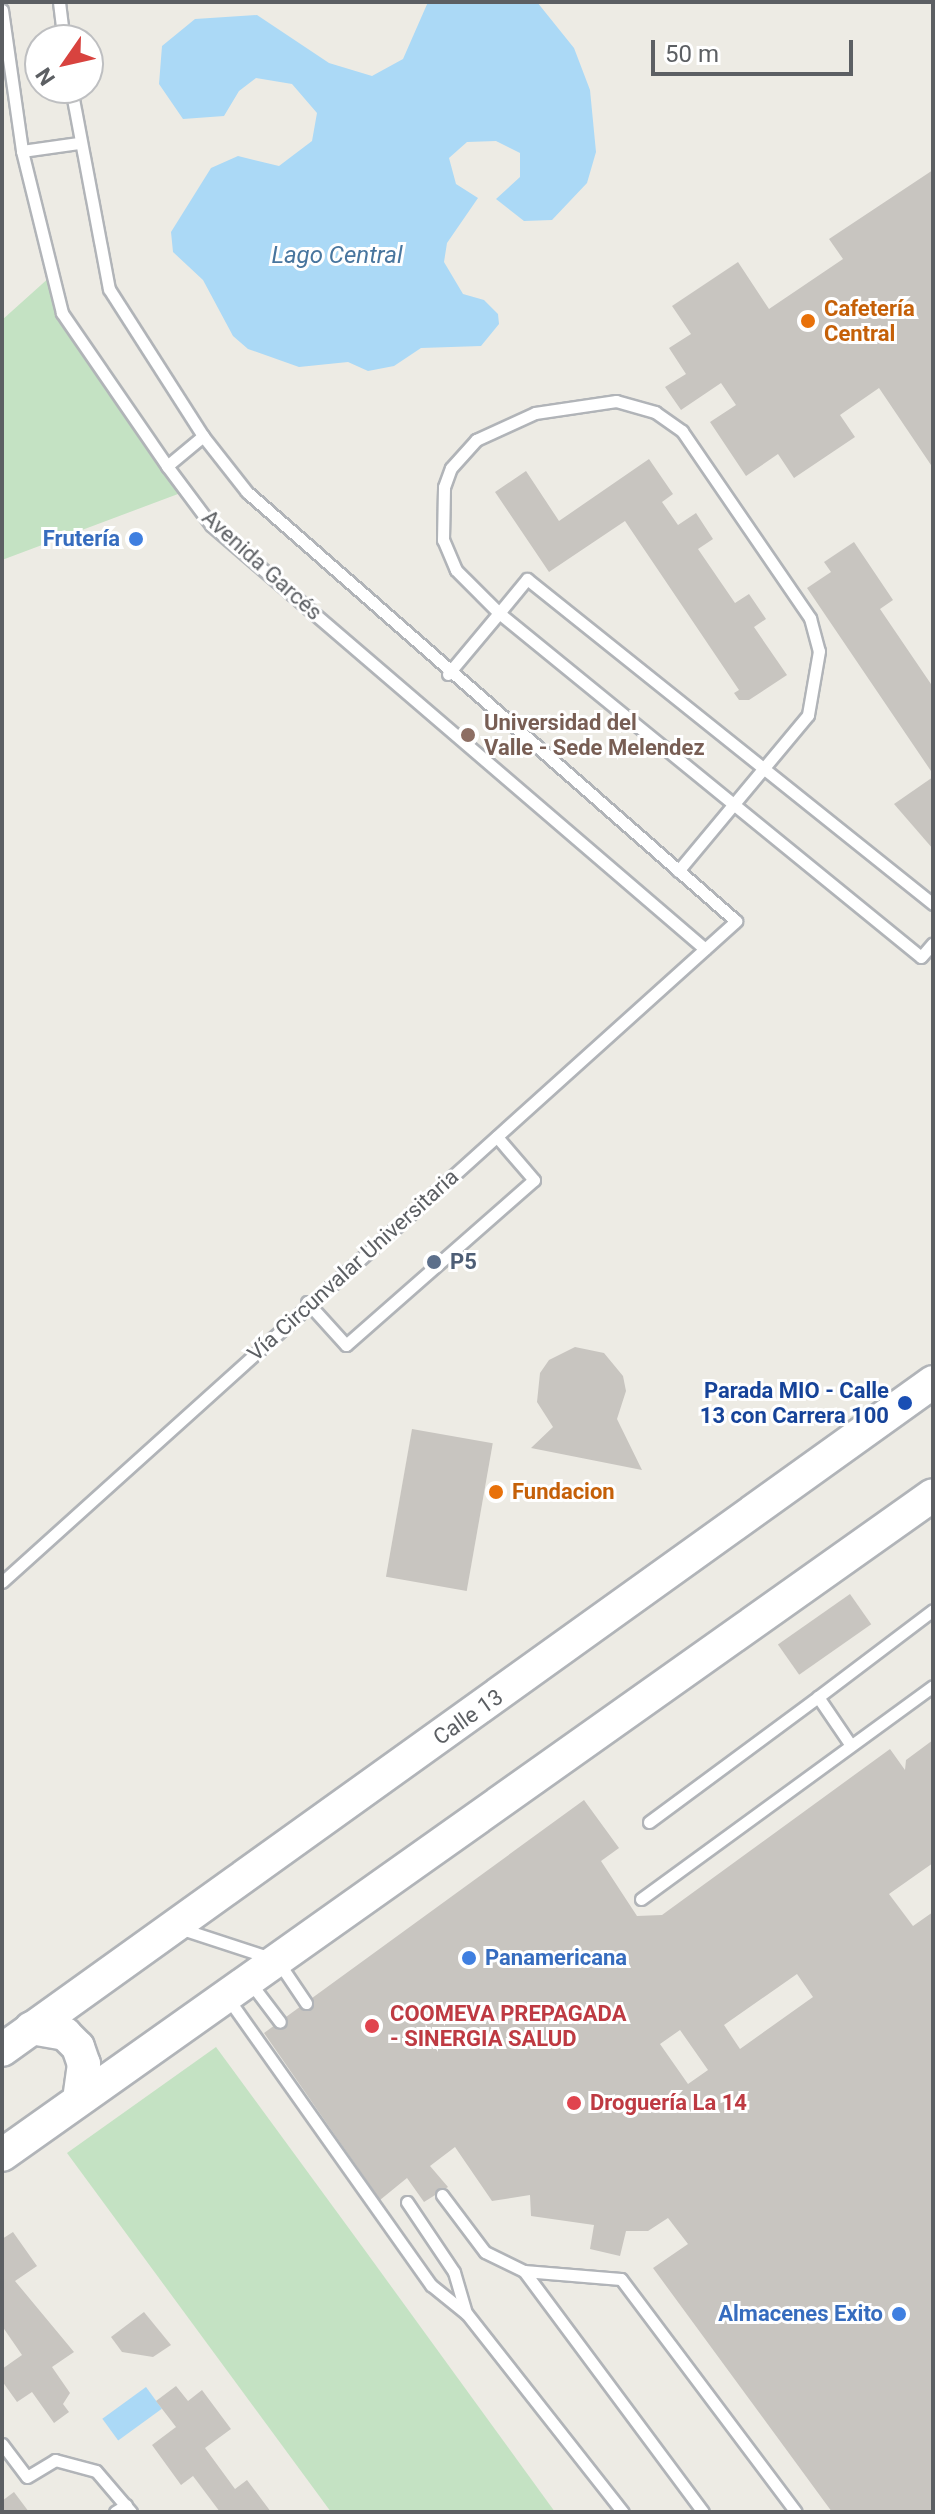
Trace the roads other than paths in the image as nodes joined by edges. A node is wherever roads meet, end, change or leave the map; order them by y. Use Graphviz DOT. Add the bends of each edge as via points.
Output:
graph roads {
  1 [pos="59,2"];
  2 [pos="2,10"];
  3 [pos="62,24"];
  4 [pos="73,104"];
  5 [pos="78,143"];
  6 [pos="22,151"];
  7 [pos="203,436"];
  8 [pos="167,466"];
  9 [pos="499,613"];
  10 [pos="448,674"];
  11 [pos="765,768"];
  12 [pos="737,805"];
  13 [pos="678,871"];
  14 [pos="933,904"];
  15 [pos="736,921"];
  16 [pos="933,943"];
  17 [pos="705,949"];
  18 [pos="497,1137"];
  19 [pos="307,1302"];
  20 [pos="933,1382"];
  21 [pos="932,1497"];
  22 [pos="2,1582"];
  23 [pos="933,1610"];
  24 [pos="933,1686"];
  25 [pos="818,1697"];
  26 [pos="850,1744"];
  27 [pos="649,1822"];
  28 [pos="641,1899"];
  29 [pos="171,1926"];
  30 [pos="277,1960"];
  31 [pos="238,1988"];
  32 [pos="306,2003"];
  33 [pos="280,2022"];
  34 [pos="31,2028"];
  35 [pos="2,2050"];
  36 [pos="79,2098"];
  37 [pos="2,2155"];
  38 [pos="442,2195"];
  39 [pos="407,2202"];
  40 [pos="524,2271"];
  41 [pos="467,2314"];
  42 [pos="2,2444"];
  43 [pos="129,2508"];
  44 [pos="115,2512"];
  45 [pos="623,2512"];
  46 [pos="703,2512"];
  47 [pos="796,2512"];
  1 -- 3 [label="lane"];
  2 -- 6 [label="lane, Avenida Garcés"];
  4 -- 5 [label="lane, Avenida Garcés"];
  5 -- 6 [label="lane"];
  5 -- 7 [label="lane, Avenida Garcés" via="109,289"];
  6 -- 8 [label="lane, Avenida Garcés" via="62,313"];
  7 -- 8 [label="lane"];
  7 -- 10 [label="lane, Avenida Garcés" via="247,492"];
  8 -- 17 [label="lane, Avenida Garcés" via="211,525"];
  9 -- 10 [label="lane"];
  9 -- 11 [label="lane" via="527,579"];
  9 -- 11 [label="lane" via="447,555 440,505 451,468 476,440 535,413 616,401 655,412 696,445 810,618 819,651 815,696"];
  9 -- 12 [label="lane"];
  10 -- 13 [label="lane, Avenida Garcés"];
  11 -- 12 [label="lane"];
  11 -- 14 [label="lane"];
  12 -- 13 [label="lane"];
  12 -- 16 [label="lane" via="921,957"];
  13 -- 15 [label="lane, Avenida Garcés"];
  15 -- 17 [label="lane, Vía Circunvalar Universitaria"];
  17 -- 18 [label="lane, Vía Circunvalar Universitaria"];
  18 -- 19 [label="lane, Vía Circunvalar Universitaria"];
  18 -- 19 [label="lane" via="534,1180 346,1345"];
  19 -- 22 [label="lane, Vía Circunvalar Universitaria"];
  20 -- 29 [label="main road, Calle 13"];
  21 -- 30 [label="main road"];
  23 -- 25 [label="lane"];
  24 -- 26 [label="lane"];
  25 -- 26 [label="lane"];
  25 -- 27 [label="lane"];
  26 -- 28 [label="lane"];
  29 -- 30 [label="lane"];
  29 -- 34 [label="main road, Calle 13"];
  30 -- 31 [label="main road"];
  30 -- 32 [label="lane"];
  31 -- 33 [label="lane"];
  31 -- 36 [label="main road"];
  31 -- 41 [label="lane" via="431,2285"];
  34 -- 35 [label="main road, Calle 13"];
  34 -- 36 [label="main road" via="65,2034 78,2047 85,2073"];
  36 -- 37 [label="main road"];
  38 -- 40 [label="lane" via="485,2252"];
  39 -- 41 [label="lane" via="454,2272"];
  40 -- 46 [label="lane"];
  40 -- 47 [label="lane" via="621,2279"];
  41 -- 45 [label="lane"];
  42 -- 43 [label="lane" via="27,2477 55,2460 96,2471"];
  43 -- 44 [label="lane"];
}
